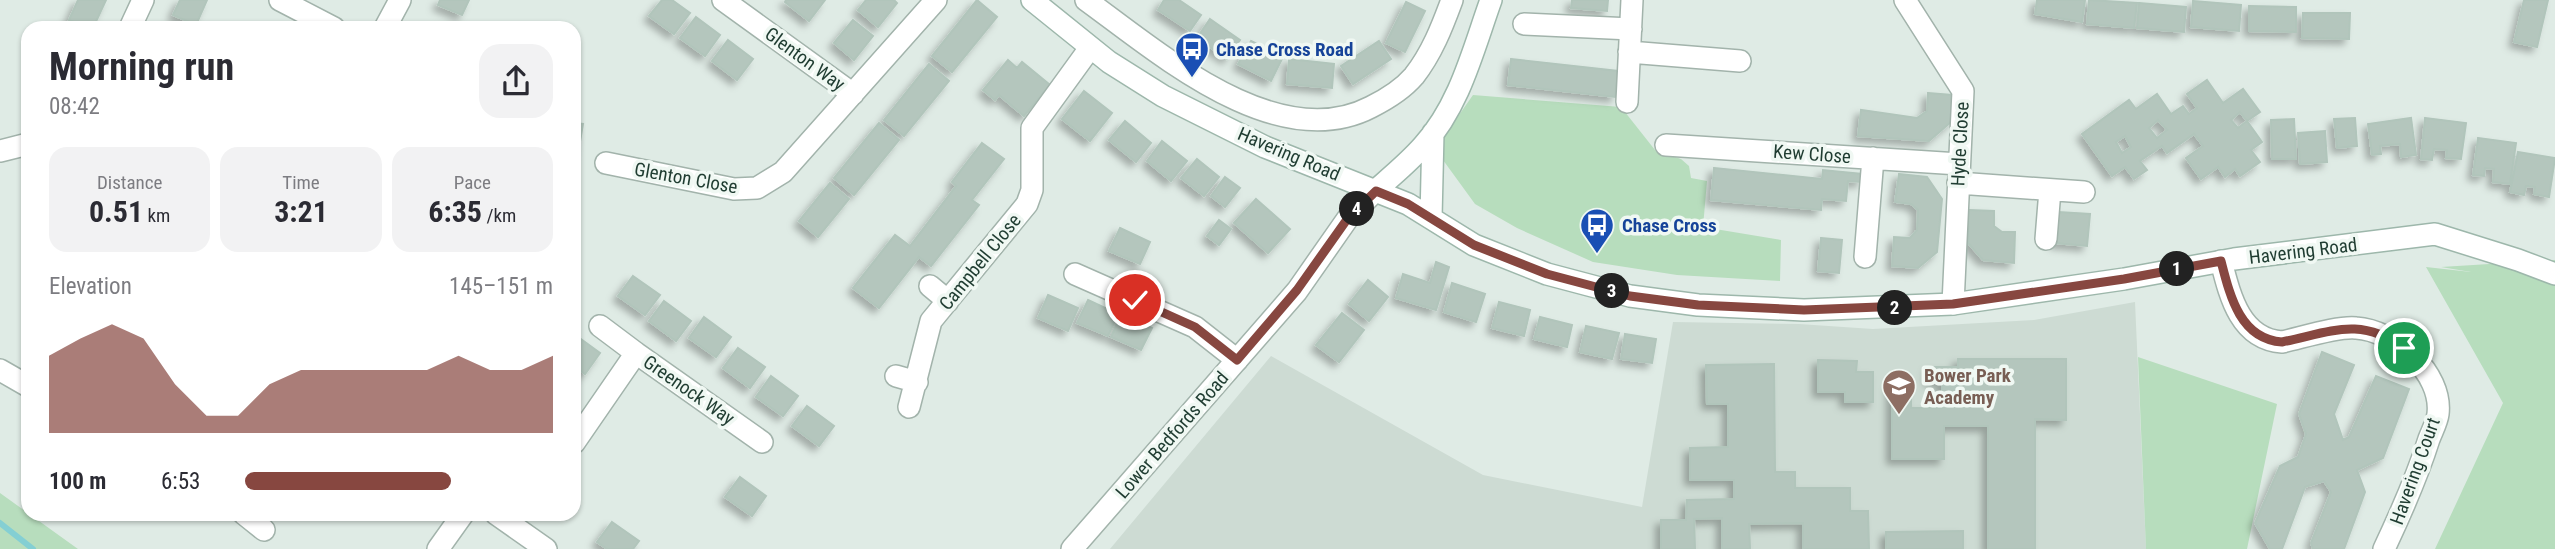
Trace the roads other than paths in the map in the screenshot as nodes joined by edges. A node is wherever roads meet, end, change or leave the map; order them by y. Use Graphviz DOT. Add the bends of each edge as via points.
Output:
graph roads {
  1 [pos="144,0"];
  2 [pos="280,0"];
  3 [pos="400,0"];
  4 [pos="723,0"];
  5 [pos="936,0"];
  6 [pos="1032,0"];
  7 [pos="1086,0"];
  8 [pos="1452,0"];
  9 [pos="1491,0"];
  10 [pos="1632,0"];
  11 [pos="1905,0"];
  12 [pos="134,21"];
  13 [pos="320,21"];
  14 [pos="389,21"];
  15 [pos="1524,24"];
  16 [pos="1631,29"];
  17 [pos="1090,48"];
  18 [pos="1629,52"];
  19 [pos="1740,61"];
  20 [pos="853,94"];
  21 [pos="1627,102"];
  22 [pos="1433,133"];
  23 [pos="1666,145"];
  24 [pos="21,146"];
  25 [pos="0,151"];
  26 [pos="1873,158"];
  27 [pos="606,163"];
  28 [pos="1959,173"];
  29 [pos="2050,190"];
  30 [pos="1376,191"];
  31 [pos="2084,192"];
  32 [pos="1431,218"];
  33 [pos="2046,239"];
  34 [pos="1865,257"];
  35 [pos="2221,261"];
  36 [pos="1075,274"];
  37 [pos="2555,274"];
  38 [pos="930,286"];
  39 [pos="948,300"];
  40 [pos="1953,304"];
  41 [pos="600,326"];
  42 [pos="636,353"];
  43 [pos="1237,360"];
  44 [pos="0,370"];
  45 [pos="896,376"];
  46 [pos="21,382"];
  47 [pos="917,382"];
  48 [pos="909,407"];
  49 [pos="581,433"];
  50 [pos="762,442"];
  51 [pos="253,521"];
  52 [pos="458,521"];
  53 [pos="520,521"];
  54 [pos="264,530"];
  55 [pos="438,549"];
  56 [pos="546,549"];
  57 [pos="1072,549"];
  58 [pos="2385,549"];
  1 -- 12 [label="street"];
  2 -- 13 [label="street"];
  3 -- 14 [label="street"];
  4 -- 20 [label="street, Glenton Way"];
  5 -- 20 [label="street, Glenton Close"];
  6 -- 17 [label="street, Havering Road"];
  7 -- 8 [label="street" via="1177,66 1250,106 1284,118 1315,122 1364,111 1412,79 1437,40"];
  9 -- 22 [label="street" via="1459,91"];
  10 -- 16 [label="street"];
  11 -- 28 [label="street, Hyde Close" via="1963,90"];
  15 -- 16 [label="street"];
  16 -- 18 [label="street"];
  17 -- 30 [label="street, Havering Road" via="1163,96 1265,148"];
  17 -- 39 [label="street, Campbell Close" via="1032,128 1032,190 1027,204"];
  18 -- 19 [label="street"];
  18 -- 21 [label="street"];
  20 -- 27 [label="street, Glenton Close" via="783,172 757,188 734,189"];
  22 -- 30 [label="street"];
  22 -- 32 [label="street"];
  23 -- 26 [label="street, Kew Close"];
  24 -- 25 [label="street"];
  26 -- 28 [label="street, Kew Close"];
  26 -- 34 [label="street"];
  28 -- 29 [label="street, Kew Close"];
  28 -- 40 [label="street, Hyde Close"];
  29 -- 31 [label="street, Kew Close"];
  29 -- 33 [label="street"];
  30 -- 32 [label="street, Havering Road"];
  30 -- 43 [label="street, Lower Bedfords Road" via="1348,218 1297,290"];
  32 -- 40 [label="street, Havering Road" via="1474,245 1547,274 1630,296 1698,305 1804,310"];
  35 -- 37 [label="street, Havering Road" via="2435,234"];
  35 -- 40 [label="street, Havering Road"];
  35 -- 58 [label="street, Havering Court" via="2240,316 2259,336 2282,342 2354,327 2371,331 2404,348 2430,381 2438,414"];
  36 -- 43 [label="street" via="1195,327"];
  38 -- 39 [label="street"];
  39 -- 47 [label="street, Campbell Close" via="931,321"];
  41 -- 42 [label="street"];
  42 -- 49 [label="street, Greenock Way"];
  42 -- 50 [label="street, Greenock Way"];
  43 -- 57 [label="street, Lower Bedfords Road"];
  44 -- 46 [label="street"];
  45 -- 47 [label="street"];
  47 -- 48 [label="street, Campbell Close"];
  51 -- 54 [label="street"];
  52 -- 55 [label="street"];
  53 -- 56 [label="street"];
}
